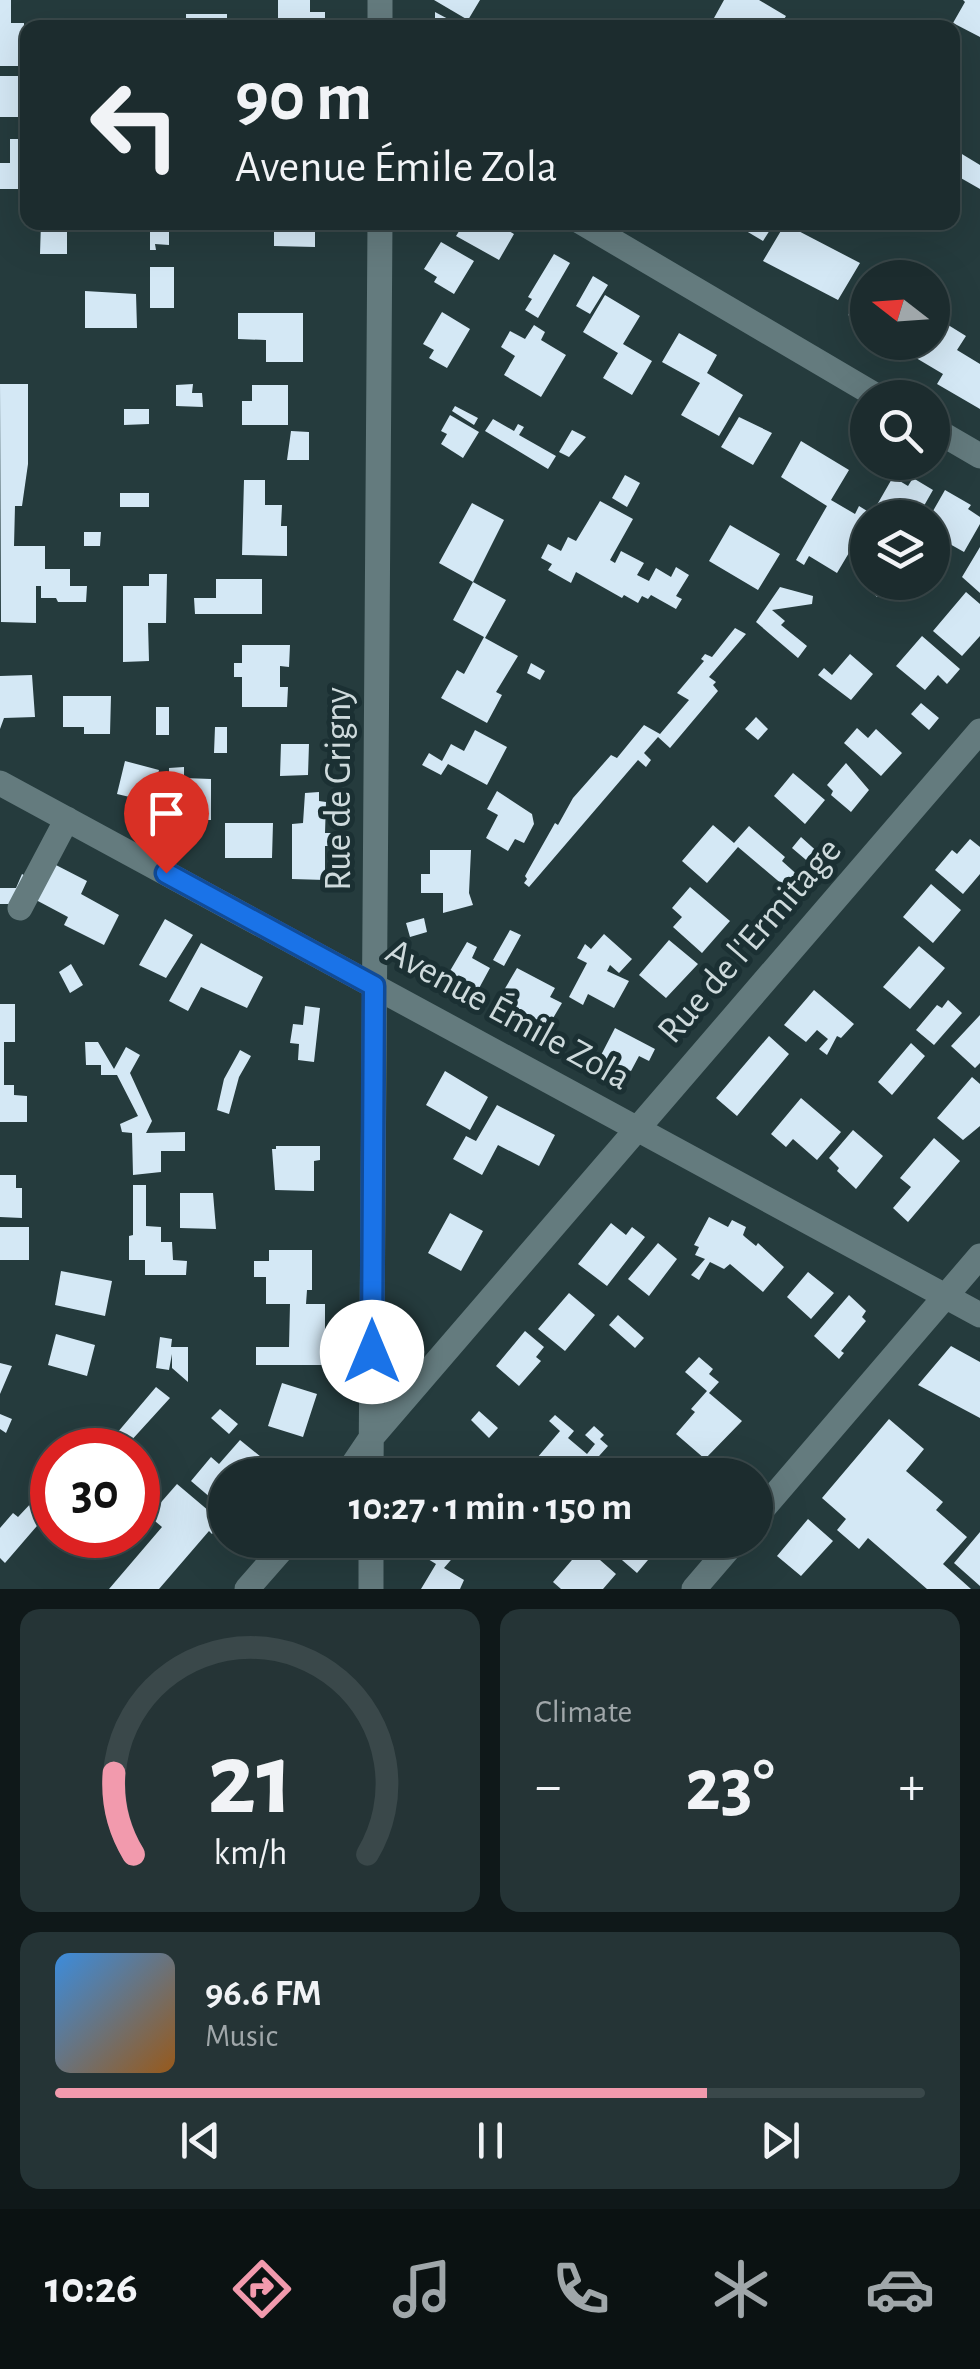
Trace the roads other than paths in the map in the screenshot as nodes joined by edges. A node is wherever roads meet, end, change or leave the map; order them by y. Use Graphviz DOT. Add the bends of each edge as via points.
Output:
graph roads {
  1 [pos="380,230"];
  2 [pos="595,230"];
  3 [pos="850,380"];
  4 [pos="950,438"];
  5 [pos="980,456"];
  6 [pos="980,731"];
  7 [pos="0,782"];
  8 [pos="67,819"];
  9 [pos="20,908"];
  10 [pos="374,986"];
  11 [pos="638,1129"];
  12 [pos="980,1256"];
  13 [pos="945,1298"];
  14 [pos="980,1315"];
  15 [pos="371,1438"];
  16 [pos="357,1458"];
  17 [pos="371,1458"];
  18 [pos="773,1497"];
  19 [pos="274,1558"];
  20 [pos="371,1558"];
  21 [pos="721,1558"];
  22 [pos="247,1589"];
  23 [pos="371,1589"];
  24 [pos="694,1589"];
  1 -- 10 [label="street, Rue de Grigny"];
  2 -- 3 [label="street"];
  4 -- 5 [label="street"];
  6 -- 11 [label="street, Rue de l'Ermitage"];
  7 -- 8 [label="street, Avenue Émile Zola"];
  8 -- 9 [label="street"];
  8 -- 10 [label="street, Avenue Émile Zola"];
  10 -- 11 [label="street, Avenue Émile Zola"];
  10 -- 15 [label="street, Rue de Grigny"];
  11 -- 13 [label="street, Avenue Émile Zola"];
  11 -- 15 [label="street, Rue de l'Ermitage"];
  12 -- 13 [label="street"];
  13 -- 14 [label="street, Avenue Émile Zola"];
  13 -- 18 [label="street"];
  15 -- 16 [label="street, Rue de l'Ermitage"];
  15 -- 17 [label="street, Rue de Grigny"];
  19 -- 22 [label="street"];
  20 -- 23 [label="street"];
  21 -- 24 [label="street"];
}
